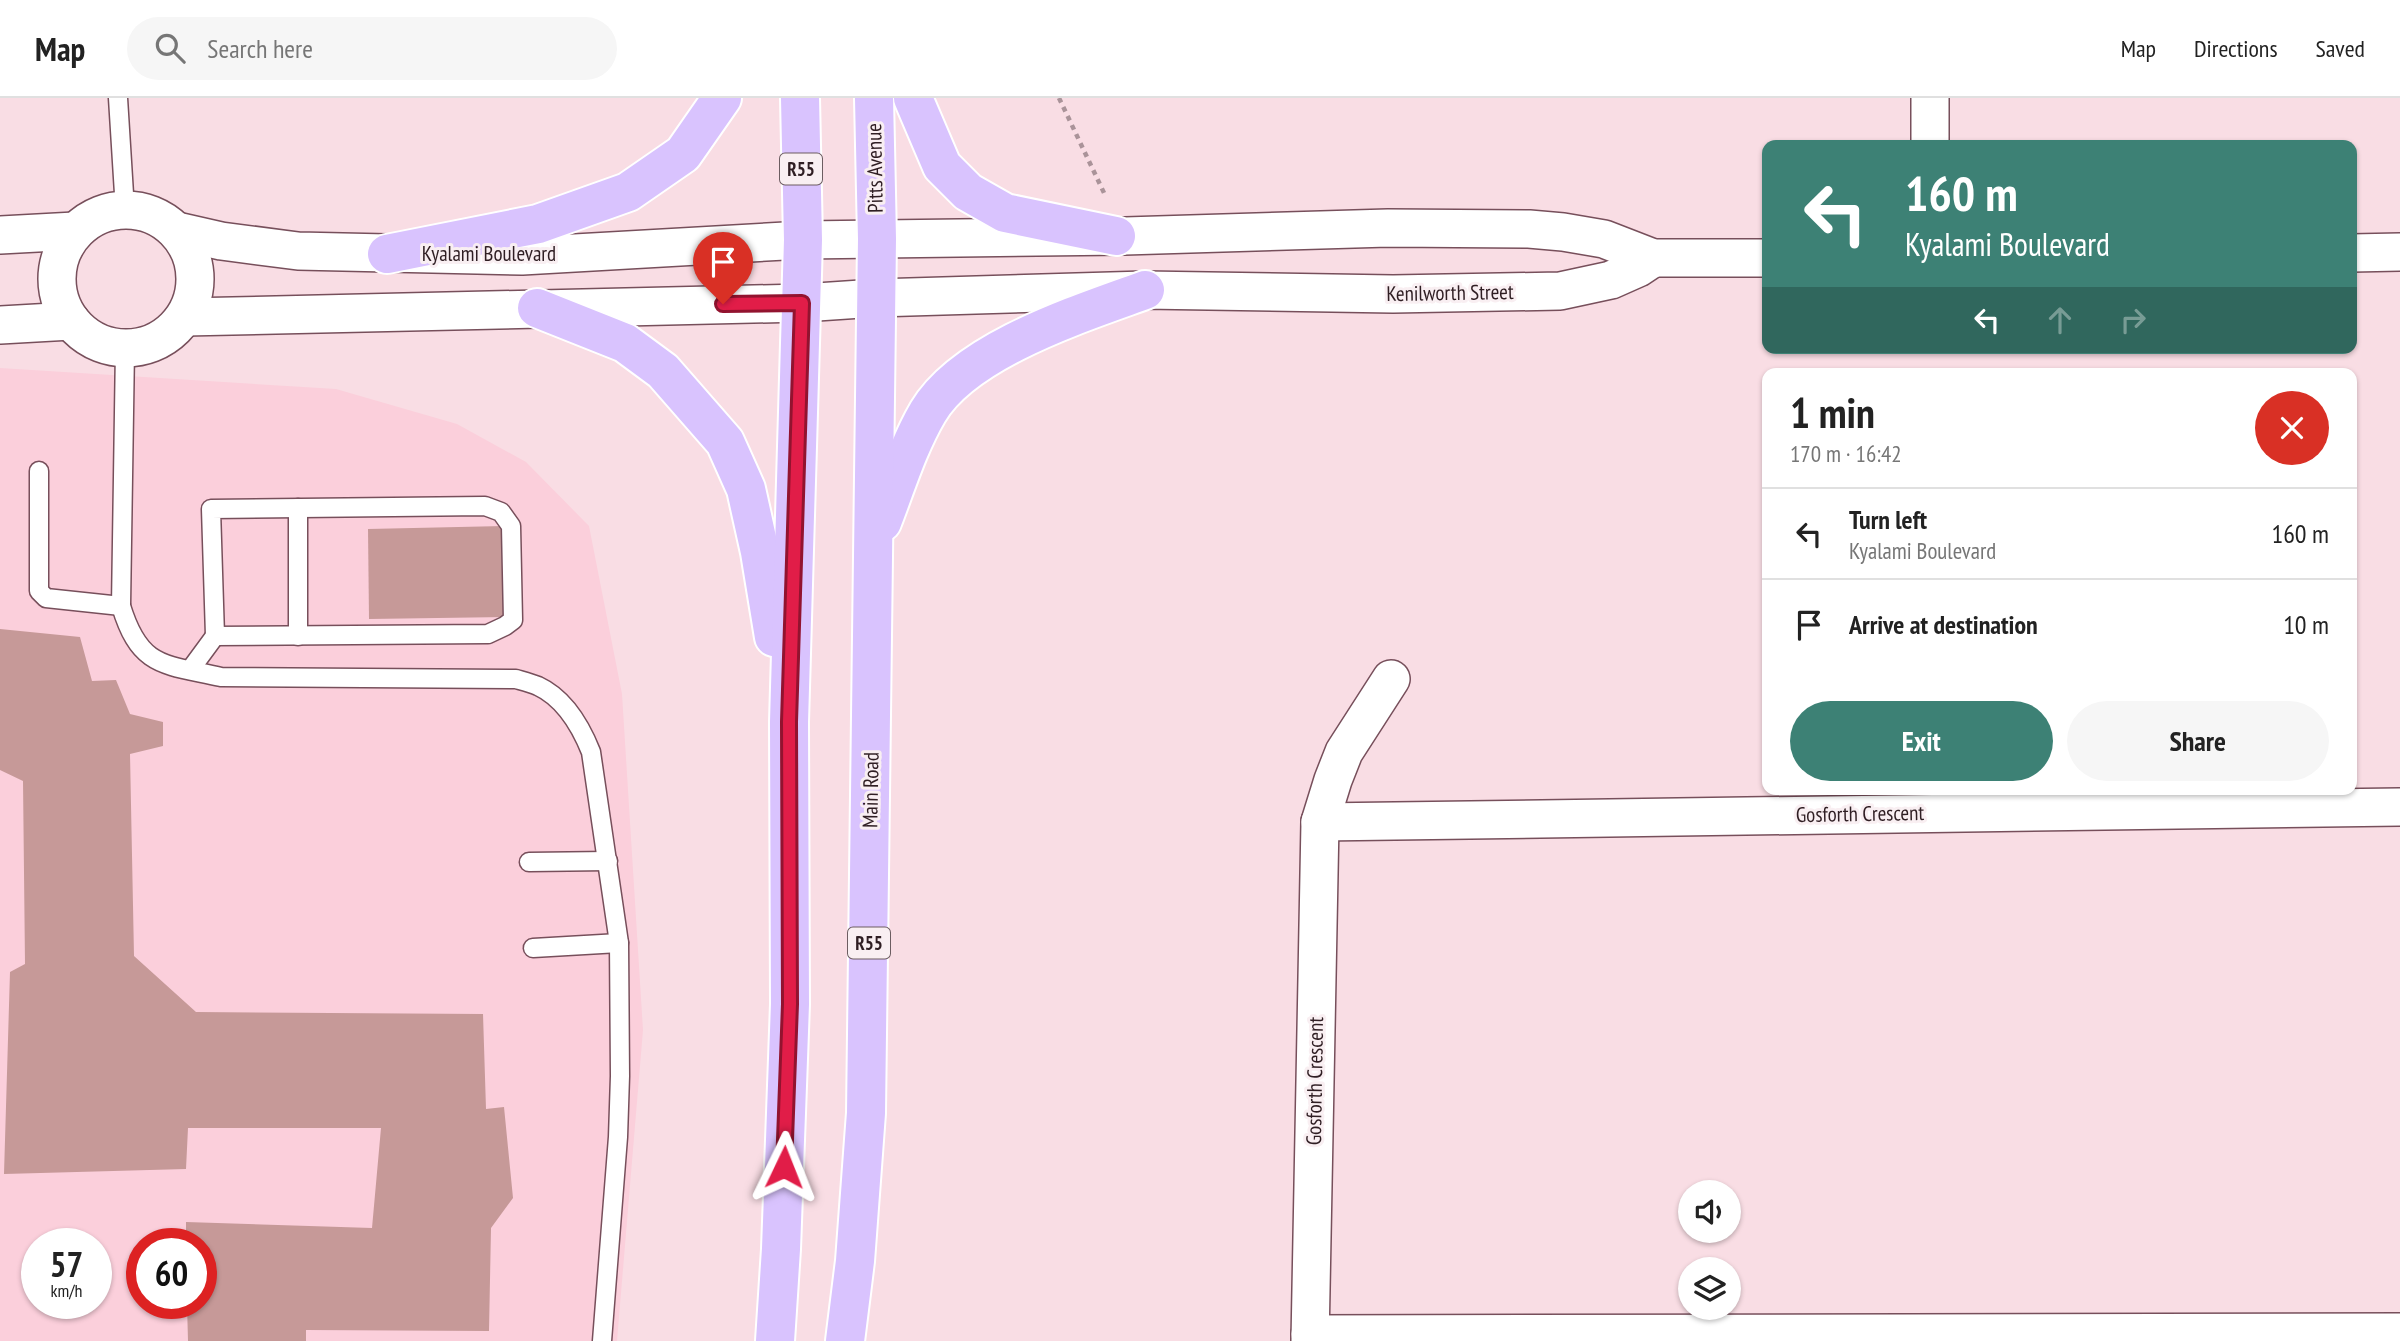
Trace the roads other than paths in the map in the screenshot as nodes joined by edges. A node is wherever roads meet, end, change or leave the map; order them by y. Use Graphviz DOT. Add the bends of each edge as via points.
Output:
graph roads {
  1 [pos="118,98"];
  2 [pos="722,98"];
  3 [pos="800,98"];
  4 [pos="874,98"];
  5 [pos="913,98"];
  6 [pos="1930,98"];
  7 [pos="1930,140"];
  8 [pos="125,209"];
  9 [pos="75,231"];
  10 [pos="177,231"];
  11 [pos="1240,232"];
  12 [pos="0,235"];
  13 [pos="1121,236"];
  14 [pos="877,239"];
  15 [pos="803,240"];
  16 [pos="2400,252"];
  17 [pos="2357,253"];
  18 [pos="387,254"];
  19 [pos="1653,258"];
  20 [pos="1762,258"];
  21 [pos="1145,290"];
  22 [pos="1239,292"];
  23 [pos="876,298"];
  24 [pos="802,303"];
  25 [pos="537,308"];
  26 [pos="185,317"];
  27 [pos="71,321"];
  28 [pos="0,325"];
  29 [pos="125,348"];
  30 [pos="39,471"];
  31 [pos="298,508"];
  32 [pos="874,544"];
  33 [pos="121,606"];
  34 [pos="215,636"];
  35 [pos="298,636"];
  36 [pos="190,670"];
  37 [pos="1391,680"];
  38 [pos="789,722"];
  39 [pos="2400,807"];
  40 [pos="1320,822"];
  41 [pos="608,861"];
  42 [pos="529,862"];
  43 [pos="619,943"];
  44 [pos="533,948"];
  45 [pos="2400,1332"];
  46 [pos="1310,1337"];
  47 [pos="601,1341"];
  48 [pos="775,1341"];
  49 [pos="845,1341"];
  1 -- 8 [label="lane"];
  2 -- 18 [label="main road" via="683,154 628,192 538,224"];
  3 -- 15 [label="main road, R55"];
  4 -- 14 [label="main road, Pitts Avenue / R55"];
  5 -- 13 [label="main road" via="942,166 968,192 1005,213"];
  6 -- 7 [label="street"];
  8 -- 9 [label="street, Kyalami Boulevard" via="93,217"];
  8 -- 10 [label="street, Kyalami Boulevard" via="159,217"];
  9 -- 12 [label="street, Kyalami Boulevard"];
  9 -- 27 [label="street" via="62,249 56,271 57,293"];
  10 -- 18 [label="street, Kyalami Boulevard" via="298,251"];
  10 -- 26 [label="street" via="190,250 195,272 194,295"];
  11 -- 13 [label="street, Kenilworth Street"];
  11 -- 19 [label="street, Kenilworth Street" via="1541,230 1604,239"];
  11 -- 22 [label="street"];
  13 -- 14 [label="street, Kenilworth Street"];
  14 -- 15 [label="street, Kyalami Boulevard"];
  14 -- 23 [label="main road, Main Road / R55"];
  15 -- 18 [label="street, Kyalami Boulevard" via="522,256"];
  15 -- 24 [label="main road, R55"];
  16 -- 17 [label="street"];
  19 -- 20 [label="street, Kenilworth Street"];
  19 -- 22 [label="street, Kenilworth Street" via="1611,280 1560,291"];
  21 -- 22 [label="street, Kenilworth Street"];
  21 -- 23 [label="street, Kenilworth Street"];
  21 -- 32 [label="main road" via="1058,322 956,380 928,411"];
  23 -- 24 [label="street, Kenilworth Street"];
  23 -- 32 [label="main road, Main Road / R55"];
  24 -- 25 [label="street"];
  24 -- 38 [label="main road, R55"];
  25 -- 26 [label="street"];
  25 -- 38 [label="main road" via="625,343 663,371 725,442 746,489"];
  26 -- 29 [label="street" via="169,334 148,345"];
  27 -- 28 [label="street"];
  27 -- 29 [label="street" via="102,344"];
  29 -- 33 [label="lane"];
  30 -- 33 [label="lane" via="39,591 46,598"];
  31 -- 34 [label="lane" via="211,509"];
  31 -- 35 [label="lane"];
  31 -- 35 [label="lane" via="485,506 501,512 511,526 513,620 488,634"];
  32 -- 49 [label="main road, Main Road / R55" via="866,1113"];
  33 -- 36 [label="lane" via="127,626 144,652 152,659"];
  34 -- 35 [label="lane"];
  34 -- 36 [label="lane"];
  36 -- 41 [label="lane" via="221,677 516,680 538,686 572,715 584,734 591,752"];
  37 -- 40 [label="street, Gosforth Crescent" via="1345,752"];
  38 -- 48 [label="main road, R55" via="790,1004"];
  39 -- 40 [label="street, Gosforth Crescent"];
  40 -- 46 [label="street, Gosforth Crescent"];
  41 -- 42 [label="lane"];
  41 -- 43 [label="lane"];
  43 -- 44 [label="lane"];
  43 -- 47 [label="lane" via="619,1112"];
  45 -- 46 [label="street"];
}
